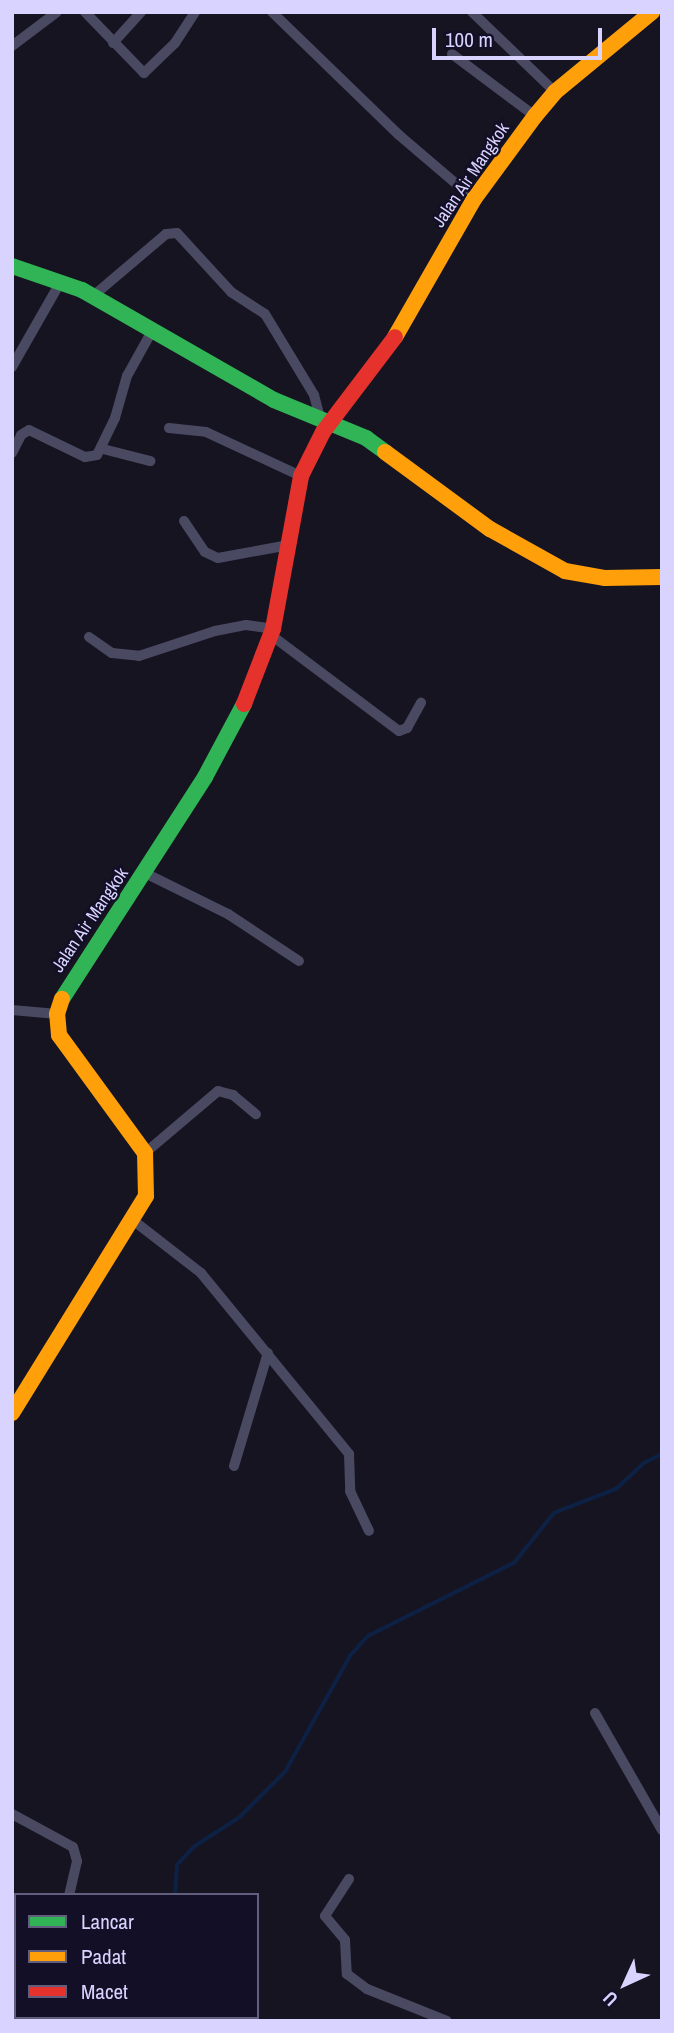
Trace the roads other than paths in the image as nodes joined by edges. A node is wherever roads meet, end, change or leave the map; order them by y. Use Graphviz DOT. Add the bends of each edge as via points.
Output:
graph roads {
  1 [pos="57,12"];
  2 [pos="85,12"];
  3 [pos="141,12"];
  4 [pos="195,12"];
  5 [pos="272,12"];
  6 [pos="472,12"];
  7 [pos="652,12"];
  8 [pos="113,43"];
  9 [pos="12,46"];
  10 [pos="452,54"];
  11 [pos="555,92"];
  12 [pos="534,116"];
  13 [pos="474,199"];
  14 [pos="12,266"];
  15 [pos="61,281"];
  16 [pos="93,296"];
  17 [pos="152,331"];
  18 [pos="12,367"];
  19 [pos="325,420"];
  20 [pos="169,428"];
  21 [pos="103,449"];
  22 [pos="12,453"];
  23 [pos="150,461"];
  24 [pos="301,476"];
  25 [pos="184,521"];
  26 [pos="289,545"];
  27 [pos="662,577"];
  28 [pos="272,632"];
  29 [pos="89,637"];
  30 [pos="421,703"];
  31 [pos="145,873"];
  32 [pos="299,961"];
  33 [pos="12,1010"];
  34 [pos="57,1014"];
  35 [pos="256,1115"];
  36 [pos="145,1153"];
  37 [pos="134,1221"];
  38 [pos="268,1353"];
  39 [pos="12,1413"];
  40 [pos="234,1466"];
  41 [pos="369,1531"];
  42 [pos="595,1713"];
  43 [pos="12,1814"];
  44 [pos="662,1830"];
  45 [pos="349,1879"];
  46 [pos="69,1893"];
  47 [pos="447,2021"];
  1 -- 9 [label="street"];
  2 -- 8 [label="street"];
  3 -- 8 [label="street"];
  4 -- 8 [label="street" via="150,71 140,71"];
  5 -- 13 [label="street" via="399,135"];
  6 -- 11 [label="street"];
  7 -- 11 [label="street, Jalan Air Mangkok"];
  10 -- 12 [label="street"];
  11 -- 12 [label="street, Jalan Air Mangkok"];
  12 -- 13 [label="street, Jalan Air Mangkok"];
  13 -- 19 [label="street, Jalan Air Mangkok" via="412,313"];
  14 -- 15 [label="street"];
  15 -- 16 [label="street"];
  15 -- 18 [label="street"];
  16 -- 17 [label="street"];
  16 -- 19 [label="street" via="166,234 177,233 231,292 265,314"];
  17 -- 19 [label="street" via="274,401"];
  17 -- 21 [label="street" via="127,376"];
  19 -- 24 [label="street, Jalan Air Mangkok"];
  19 -- 27 [label="street" via="366,438 490,529 565,571 605,579"];
  20 -- 24 [label="street" via="206,432"];
  21 -- 22 [label="street" via="85,457 29,430"];
  21 -- 23 [label="street"];
  24 -- 26 [label="street, Jalan Air Mangkok"];
  25 -- 26 [label="street" via="205,552 218,558"];
  26 -- 28 [label="street, Jalan Air Mangkok"];
  28 -- 29 [label="street" via="246,625 139,656 112,653"];
  28 -- 30 [label="street" via="399,731 407,728"];
  28 -- 31 [label="street, Jalan Air Mangkok" via="250,692 218,753"];
  31 -- 32 [label="street" via="228,914"];
  31 -- 34 [label="street, Jalan Air Mangkok" via="65,990"];
  33 -- 34 [label="street"];
  34 -- 36 [label="street" via="66,1050"];
  35 -- 36 [label="street" via="233,1096 218,1091"];
  36 -- 37 [label="street" via="146,1196"];
  37 -- 38 [label="street" via="201,1273"];
  37 -- 39 [label="street"];
  38 -- 40 [label="street"];
  38 -- 41 [label="street" via="352,1458 350,1491"];
  42 -- 44 [label="street"];
  43 -- 46 [label="street" via="73,1847 77,1861"];
  45 -- 47 [label="street" via="325,1916 345,1940 347,1974 367,1989"];
}
